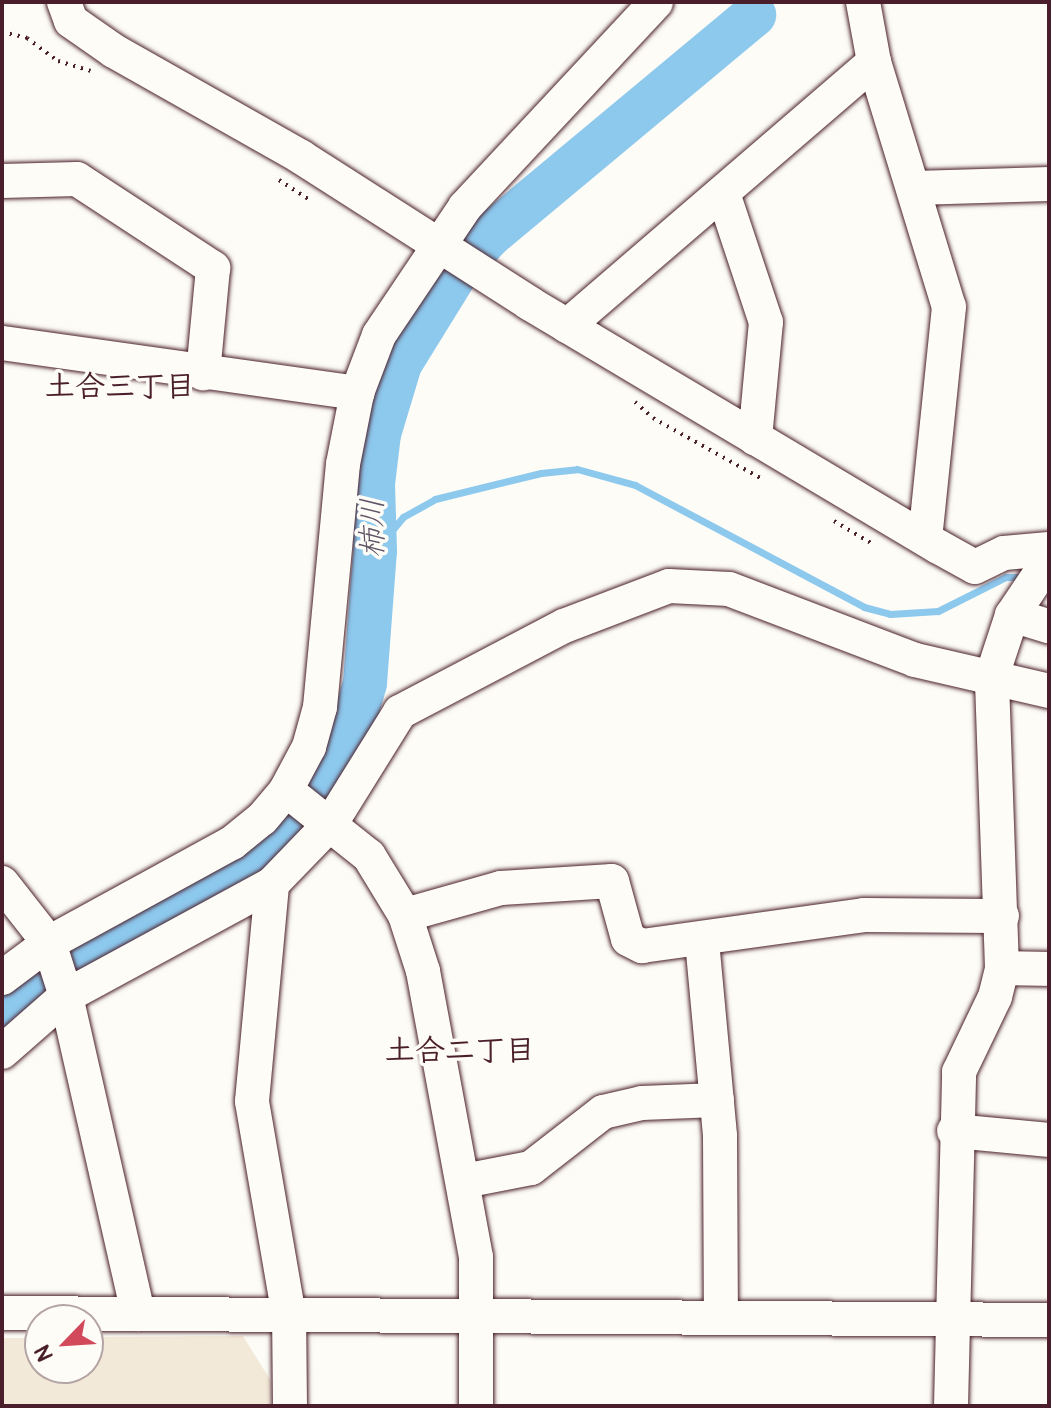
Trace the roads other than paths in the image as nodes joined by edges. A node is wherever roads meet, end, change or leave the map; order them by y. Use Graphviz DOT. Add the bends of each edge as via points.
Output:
graph roads {
  1 [pos="64,2"];
  2 [pos="656,2"];
  3 [pos="863,2"];
  4 [pos="874,62"];
  5 [pos="2,181"];
  6 [pos="1049,184"];
  7 [pos="915,188"];
  8 [pos="723,193"];
  9 [pos="456,254"];
  10 [pos="567,326"];
  11 [pos="2,343"];
  12 [pos="203,374"];
  13 [pos="357,393"];
  14 [pos="755,438"];
  15 [pos="925,538"];
  16 [pos="1047,559"];
  17 [pos="1016,608"];
  18 [pos="1049,626"];
  19 [pos="992,676"];
  20 [pos="1049,691"];
  21 [pos="310,808"];
  22 [pos="2,883"];
  23 [pos="272,884"];
  24 [pos="405,915"];
  25 [pos="1002,916"];
  26 [pos="702,941"];
  27 [pos="49,943"];
  28 [pos="1002,968"];
  29 [pos="1049,969"];
  30 [pos="2,978"];
  31 [pos="66,996"];
  32 [pos="2,1052"];
  33 [pos="717,1100"];
  34 [pos="954,1131"];
  35 [pos="1049,1140"];
  36 [pos="464,1181"];
  37 [pos="2,1313"];
  38 [pos="138,1314"];
  39 [pos="477,1314"];
  40 [pos="721,1315"];
  41 [pos="289,1316"];
  42 [pos="951,1318"];
  43 [pos="1049,1320"];
  44 [pos="290,1406"];
  45 [pos="476,1406"];
  46 [pos="951,1406"];
  1 -- 9 [label="street" via="71,21 114,51 301,157"];
  2 -- 9 [label="street"];
  3 -- 4 [label="street"];
  4 -- 7 [label="street"];
  4 -- 8 [label="street"];
  5 -- 12 [label="street" via="77,179 213,268"];
  6 -- 7 [label="street"];
  7 -- 15 [label="street" via="949,307"];
  8 -- 10 [label="street"];
  8 -- 14 [label="street" via="766,322"];
  9 -- 10 [label="street"];
  9 -- 13 [label="street" via="379,335"];
  10 -- 14 [label="street"];
  11 -- 12 [label="street"];
  12 -- 13 [label="street"];
  13 -- 21 [label="street" via="338,500 320,707 309,747"];
  14 -- 15 [label="street"];
  15 -- 16 [label="street" via="975,567 1004,553"];
  16 -- 17 [label="street"];
  17 -- 18 [label="street"];
  17 -- 19 [label="street"];
  19 -- 20 [label="street"];
  19 -- 21 [label="street" via="881,650 817,619 729,589 669,586 564,626 400,712"];
  19 -- 25 [label="street"];
  21 -- 23 [label="street"];
  21 -- 24 [label="street" via="360,843"];
  21 -- 27 [label="street" via="262,819 232,843"];
  22 -- 27 [label="street"];
  23 -- 31 [label="street"];
  23 -- 41 [label="street" via="252,1101"];
  24 -- 26 [label="street" via="501,888 612,881 628,939 642,946"];
  24 -- 36 [label="street" via="423,971"];
  25 -- 26 [label="street" via="849,916"];
  25 -- 28 [label="street"];
  26 -- 33 [label="street"];
  27 -- 30 [label="street"];
  27 -- 31 [label="street"];
  28 -- 29 [label="street"];
  28 -- 34 [label="street" via="989,1011 959,1072"];
  31 -- 32 [label="street"];
  31 -- 38 [label="street"];
  33 -- 36 [label="street" via="642,1103 603,1112 531,1168"];
  33 -- 40 [label="street"];
  34 -- 35 [label="street"];
  34 -- 42 [label="street"];
  36 -- 39 [label="street" via="476,1257"];
  37 -- 38 [label="street"];
  38 -- 41 [label="street"];
  39 -- 40 [label="street"];
  39 -- 41 [label="street"];
  39 -- 45 [label="street"];
  40 -- 42 [label="street"];
  41 -- 44 [label="street"];
  42 -- 43 [label="street"];
  42 -- 46 [label="street"];
}
